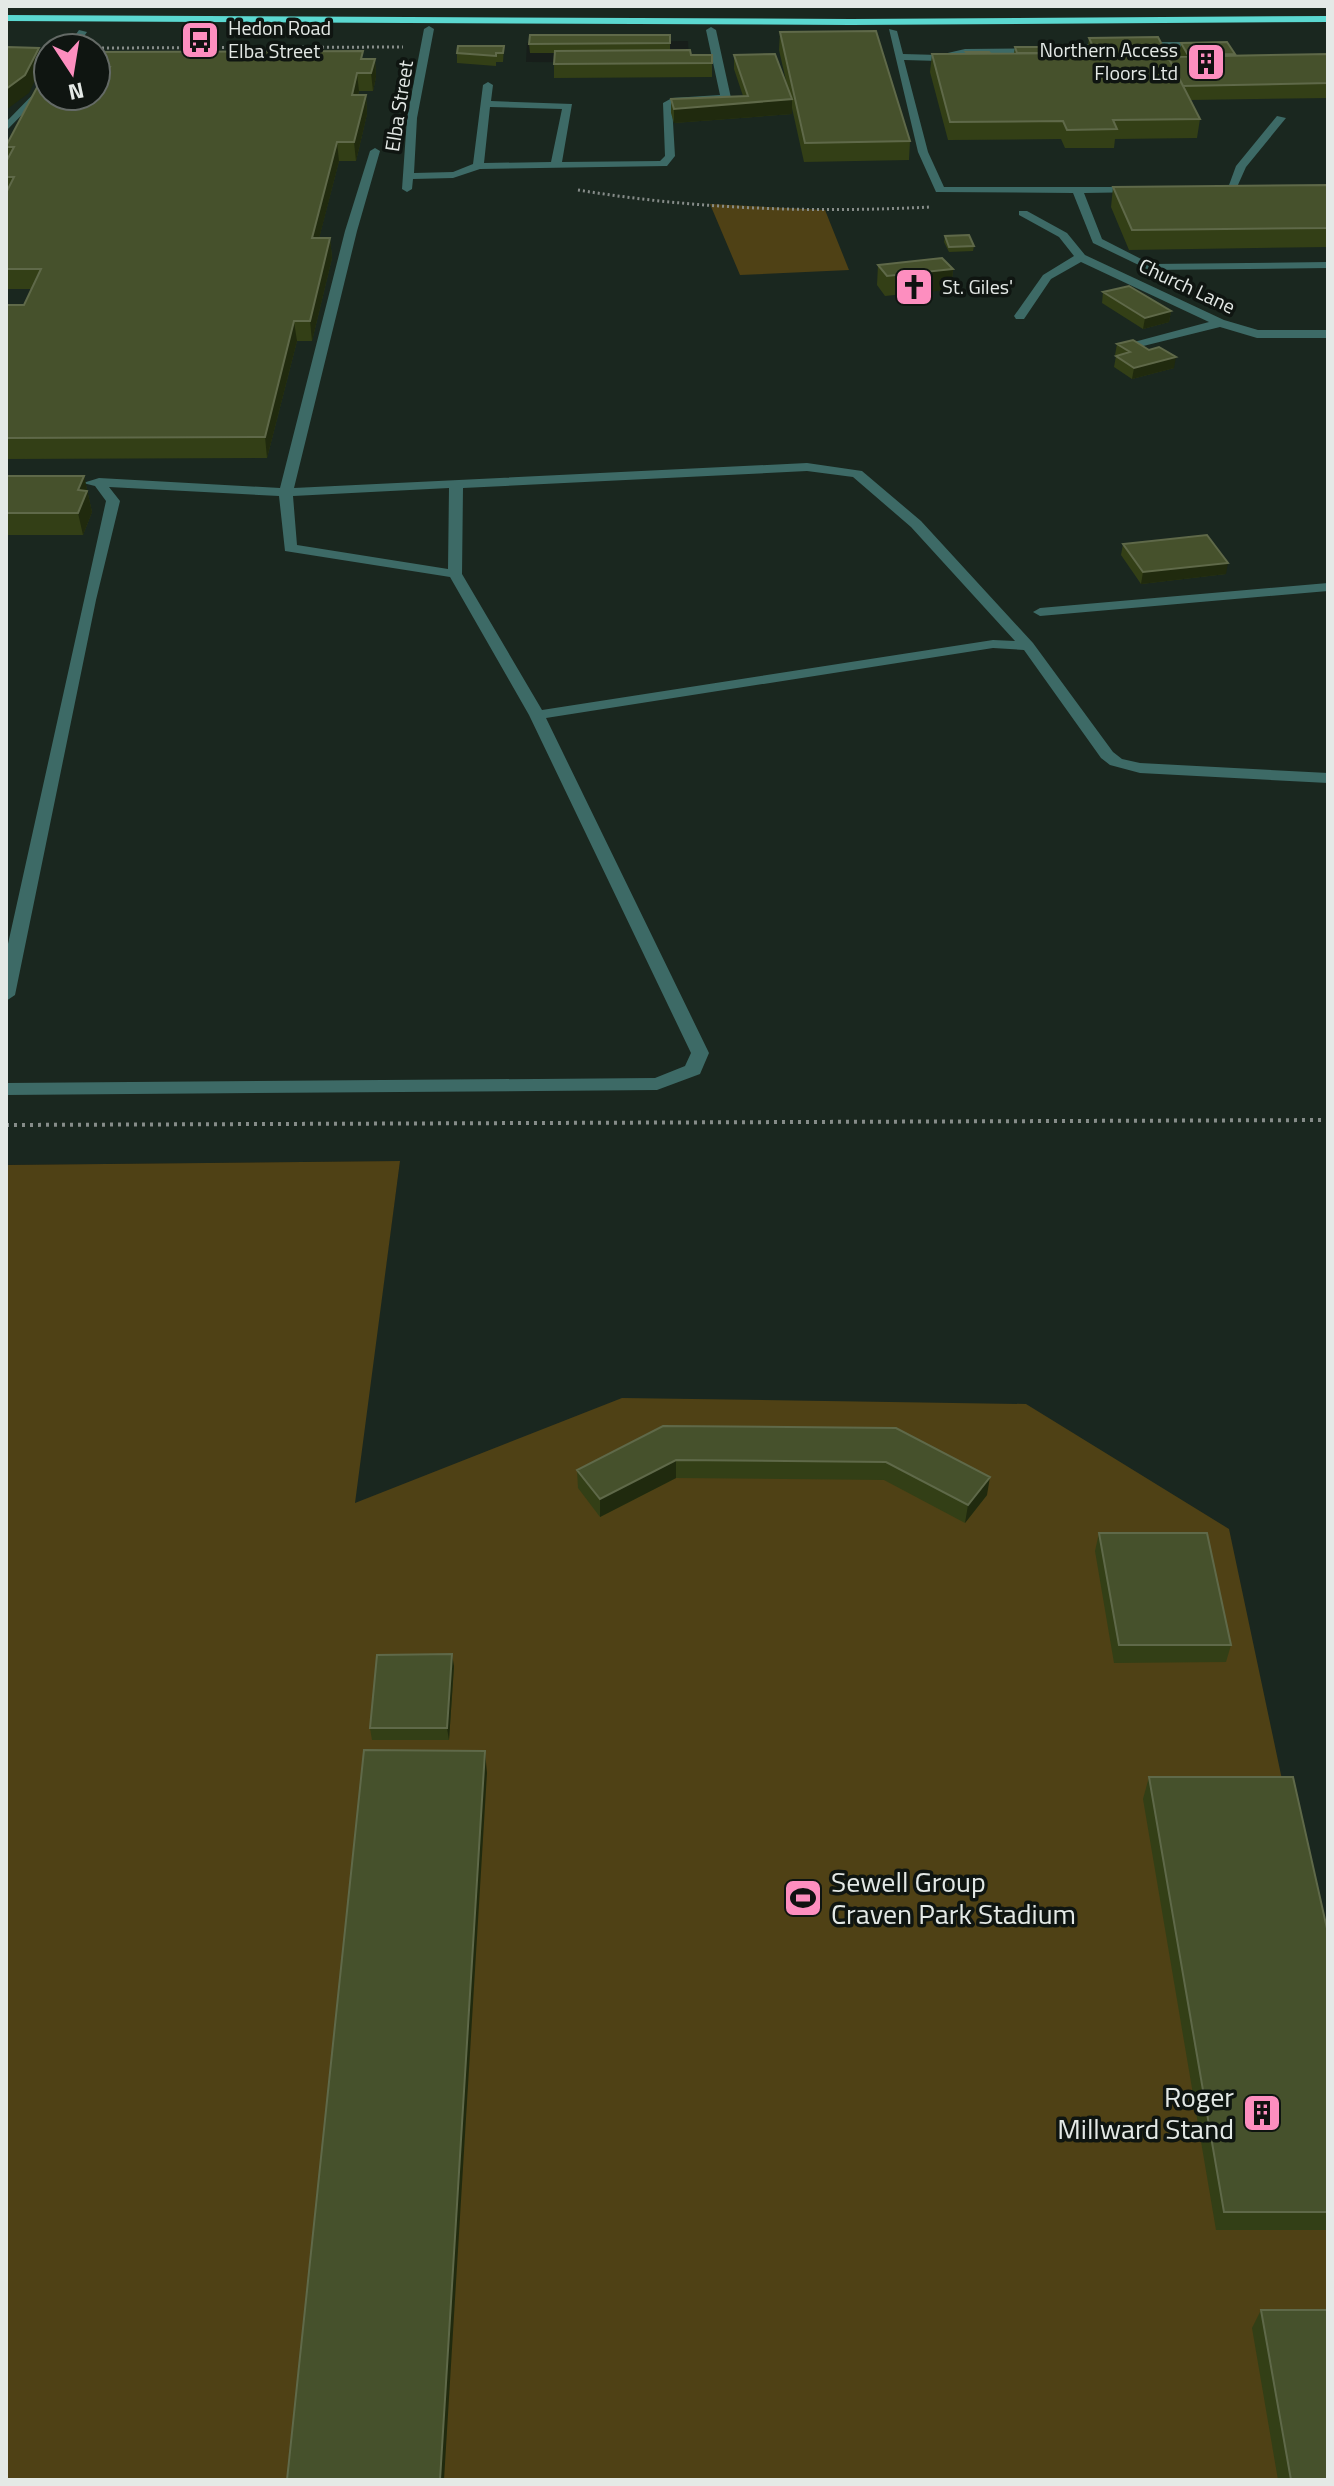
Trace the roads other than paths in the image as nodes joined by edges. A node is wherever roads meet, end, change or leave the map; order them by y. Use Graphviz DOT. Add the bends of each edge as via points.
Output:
graph roads {
  1 [pos="6,18"];
  2 [pos="1328,19"];
  3 [pos="1328,28"];
  4 [pos="429,29"];
  5 [pos="711,30"];
  6 [pos="892,31"];
  7 [pos="82,32"];
  8 [pos="1215,44"];
  9 [pos="898,57"];
  10 [pos="488,85"];
  11 [pos="32,100"];
  12 [pos="486,104"];
  13 [pos="1281,118"];
  14 [pos="6,128"];
  15 [pos="375,151"];
  16 [pos="478,166"];
  17 [pos="556,166"];
  18 [pos="408,176"];
  19 [pos="407,189"];
  20 [pos="1157,190"];
  21 [pos="1078,191"];
  22 [pos="1216,193"];
  23 [pos="1229,194"];
  24 [pos="1245,196"];
  25 [pos="1023,213"];
  26 [pos="1081,257"];
  27 [pos="1328,265"];
  28 [pos="1020,316"];
  29 [pos="1220,323"];
  30 [pos="1328,334"];
  31 [pos="1123,349"];
  32 [pos="99,482"];
  33 [pos="68,483"];
  34 [pos="456,486"];
  35 [pos="286,492"];
  36 [pos="455,574"];
  37 [pos="1328,587"];
  38 [pos="1040,612"];
  39 [pos="1028,646"];
  40 [pos="537,715"];
  41 [pos="1328,778"];
  42 [pos="6,995"];
  43 [pos="6,1089"];
  1 -- 2 [label="highway"];
  3 -- 6 [label="highway"];
  4 -- 5 [label="highway"];
  4 -- 7 [label="highway"];
  4 -- 18 [label="street, Elba Street" via="412,118"];
  5 -- 6 [label="highway"];
  5 -- 17 [label="street" via="726,98 667,105 670,156 663,164"];
  6 -- 9 [label="street"];
  8 -- 9 [label="street"];
  9 -- 21 [label="street" via="923,152 940,190"];
  10 -- 12 [label="street"];
  11 -- 14 [label="street"];
  12 -- 16 [label="street"];
  12 -- 17 [label="street" via="568,106"];
  13 -- 23 [label="street" via="1241,166"];
  15 -- 35 [label="street"];
  16 -- 17 [label="street"];
  16 -- 18 [label="street" via="450,176"];
  18 -- 19 [label="street, Elba Street"];
  20 -- 21 [label="street"];
  21 -- 27 [label="street" via="1097,241 1149,267"];
  22 -- 23 [label="street"];
  23 -- 24 [label="street"];
  25 -- 26 [label="street, Church Lane" via="1063,235"];
  26 -- 28 [label="street" via="1047,277"];
  26 -- 29 [label="street, Church Lane"];
  29 -- 30 [label="street, Church Lane" via="1257,334"];
  29 -- 31 [label="street"];
  32 -- 33 [label="street"];
  32 -- 35 [label="street"];
  32 -- 42 [label="street" via="113,501"];
  34 -- 35 [label="street"];
  34 -- 36 [label="street"];
  34 -- 39 [label="street" via="807,467 857,474 916,524"];
  35 -- 36 [label="street" via="290,548"];
  36 -- 40 [label="street"];
  37 -- 38 [label="street"];
  39 -- 40 [label="street" via="993,644"];
  39 -- 41 [label="street" via="1116,762 1140,768"];
  40 -- 43 [label="street" via="700,1053 693,1070 657,1084"];
}
